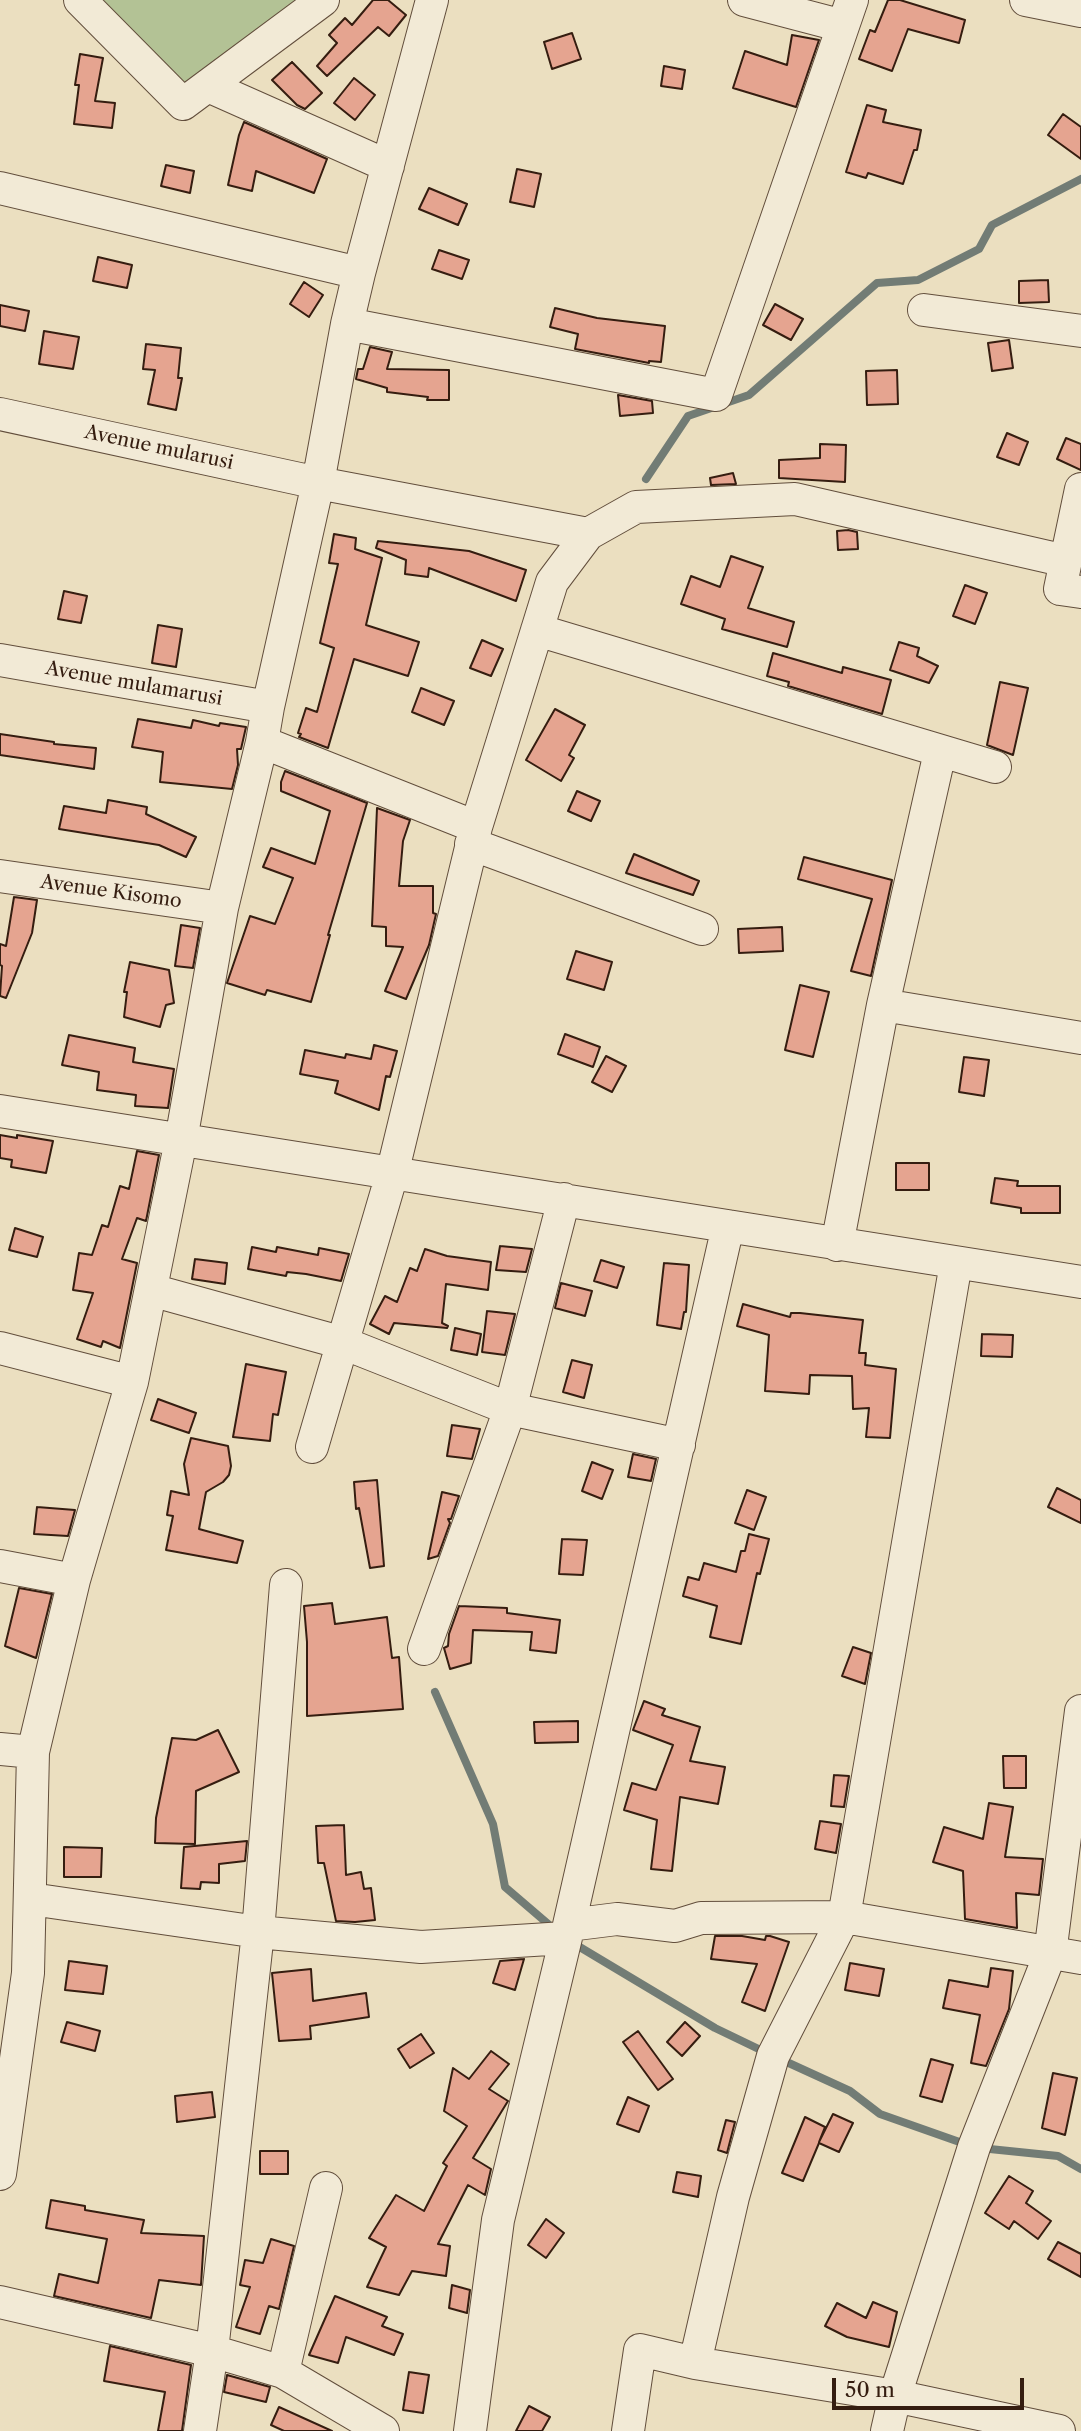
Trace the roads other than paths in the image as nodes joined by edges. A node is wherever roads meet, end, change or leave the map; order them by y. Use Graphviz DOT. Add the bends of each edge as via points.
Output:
graph roads {
  1 [pos="80,0"];
  2 [pos="323,0"];
  3 [pos="432,0"];
  4 [pos="744,0"];
  5 [pos="1026,0"];
  6 [pos="1081,11"];
  7 [pos="848,13"];
  8 [pos="208,86"];
  9 [pos="388,166"];
  10 [pos="0,188"];
  11 [pos="359,274"];
  12 [pos="924,310"];
  13 [pos="347,324"];
  14 [pos="1081,331"];
  15 [pos="0,414"];
  16 [pos="318,483"];
  17 [pos="1081,489"];
  18 [pos="588,534"];
  19 [pos="1066,561"];
  20 [pos="1081,592"];
  21 [pos="537,630"];
  22 [pos="0,660"];
  23 [pos="268,707"];
  24 [pos="262,742"];
  25 [pos="940,752"];
  26 [pos="995,767"];
  27 [pos="473,835"];
  28 [pos="0,876"];
  29 [pos="222,908"];
  30 [pos="702,929"];
  31 [pos="883,1005"];
  32 [pos="1081,1038"];
  33 [pos="0,1111"];
  34 [pos="181,1140"];
  35 [pos="392,1174"];
  36 [pos="564,1199"];
  37 [pos="727,1226"];
  38 [pos="837,1245"];
  39 [pos="956,1263"];
  40 [pos="1081,1282"];
  41 [pos="151,1290"];
  42 [pos="343,1343"];
  43 [pos="0,1348"];
  44 [pos="132,1382"];
  45 [pos="510,1409"];
  46 [pos="679,1445"];
  47 [pos="312,1447"];
  48 [pos="0,1566"];
  49 [pos="74,1580"];
  50 [pos="286,1585"];
  51 [pos="424,1649"];
  52 [pos="1080,1720"];
  53 [pos="0,1749"];
  54 [pos="33,1752"];
  55 [pos="31,1899"];
  56 [pos="844,1917"];
  57 [pos="258,1932"];
  58 [pos="567,1932"];
  59 [pos="1050,1954"];
  60 [pos="1081,1958"];
  61 [pos="14,1972"];
  62 [pos="0,2174"];
  63 [pos="326,2189"];
  64 [pos="0,2301"];
  65 [pos="212,2351"];
  66 [pos="695,2363"];
  67 [pos="284,2372"];
  68 [pos="895,2396"];
  69 [pos="200,2431"];
  70 [pos="383,2431"];
  71 [pos="470,2431"];
  72 [pos="628,2431"];
  73 [pos="887,2431"];
  74 [pos="1059,2431"];
  1 -- 8 [label="street" via="183,104"];
  2 -- 8 [label="street"];
  3 -- 9 [label="street"];
  4 -- 7 [label="street"];
  5 -- 6 [label="street"];
  7 -- 13 [label="street" via="716,395"];
  8 -- 9 [label="street"];
  9 -- 11 [label="street"];
  10 -- 11 [label="street"];
  11 -- 13 [label="street"];
  12 -- 14 [label="street"];
  13 -- 16 [label="street"];
  15 -- 16 [label="street, Avenue mularusi"];
  16 -- 18 [label="street, Avenue mularusi"];
  16 -- 23 [label="street"];
  17 -- 19 [label="street"];
  18 -- 19 [label="street" via="636,508 795,499"];
  18 -- 21 [label="street" via="552,582"];
  19 -- 20 [label="street" via="1059,589"];
  21 -- 25 [label="street"];
  21 -- 27 [label="street"];
  22 -- 23 [label="street, Avenue mulamarusi"];
  23 -- 24 [label="street"];
  24 -- 27 [label="street"];
  24 -- 29 [label="street"];
  25 -- 26 [label="street"];
  25 -- 31 [label="street"];
  27 -- 30 [label="street"];
  27 -- 35 [label="street"];
  28 -- 29 [label="street, Avenue Kisomo"];
  29 -- 34 [label="street"];
  31 -- 32 [label="street"];
  31 -- 38 [label="street"];
  33 -- 34 [label="street"];
  34 -- 35 [label="street"];
  34 -- 41 [label="street"];
  35 -- 36 [label="street"];
  35 -- 42 [label="street"];
  36 -- 37 [label="street"];
  36 -- 45 [label="street"];
  37 -- 38 [label="street"];
  37 -- 46 [label="street"];
  38 -- 39 [label="street"];
  39 -- 40 [label="street"];
  39 -- 56 [label="street"];
  41 -- 42 [label="street"];
  41 -- 44 [label="street"];
  42 -- 45 [label="street"];
  42 -- 47 [label="street"];
  43 -- 44 [label="street"];
  44 -- 49 [label="street"];
  45 -- 46 [label="street"];
  45 -- 51 [label="street"];
  46 -- 58 [label="street"];
  48 -- 49 [label="street"];
  49 -- 54 [label="street"];
  50 -- 57 [label="street"];
  52 -- 59 [label="street"];
  53 -- 54 [label="street"];
  54 -- 55 [label="street"];
  55 -- 57 [label="street"];
  55 -- 61 [label="street"];
  56 -- 58 [label="street" via="701,1918 675,1926 617,1919"];
  56 -- 59 [label="street"];
  56 -- 66 [label="street" via="773,2056 733,2197"];
  57 -- 58 [label="street" via="421,1947"];
  57 -- 65 [label="street"];
  58 -- 71 [label="street" via="498,2220"];
  59 -- 60 [label="street"];
  59 -- 68 [label="street" via="974,2147"];
  61 -- 62 [label="street"];
  63 -- 67 [label="street"];
  64 -- 65 [label="street"];
  65 -- 67 [label="street"];
  65 -- 69 [label="street"];
  66 -- 68 [label="street"];
  66 -- 72 [label="street" via="640,2350"];
  67 -- 70 [label="street"];
  68 -- 73 [label="street"];
  68 -- 74 [label="street"];
}
